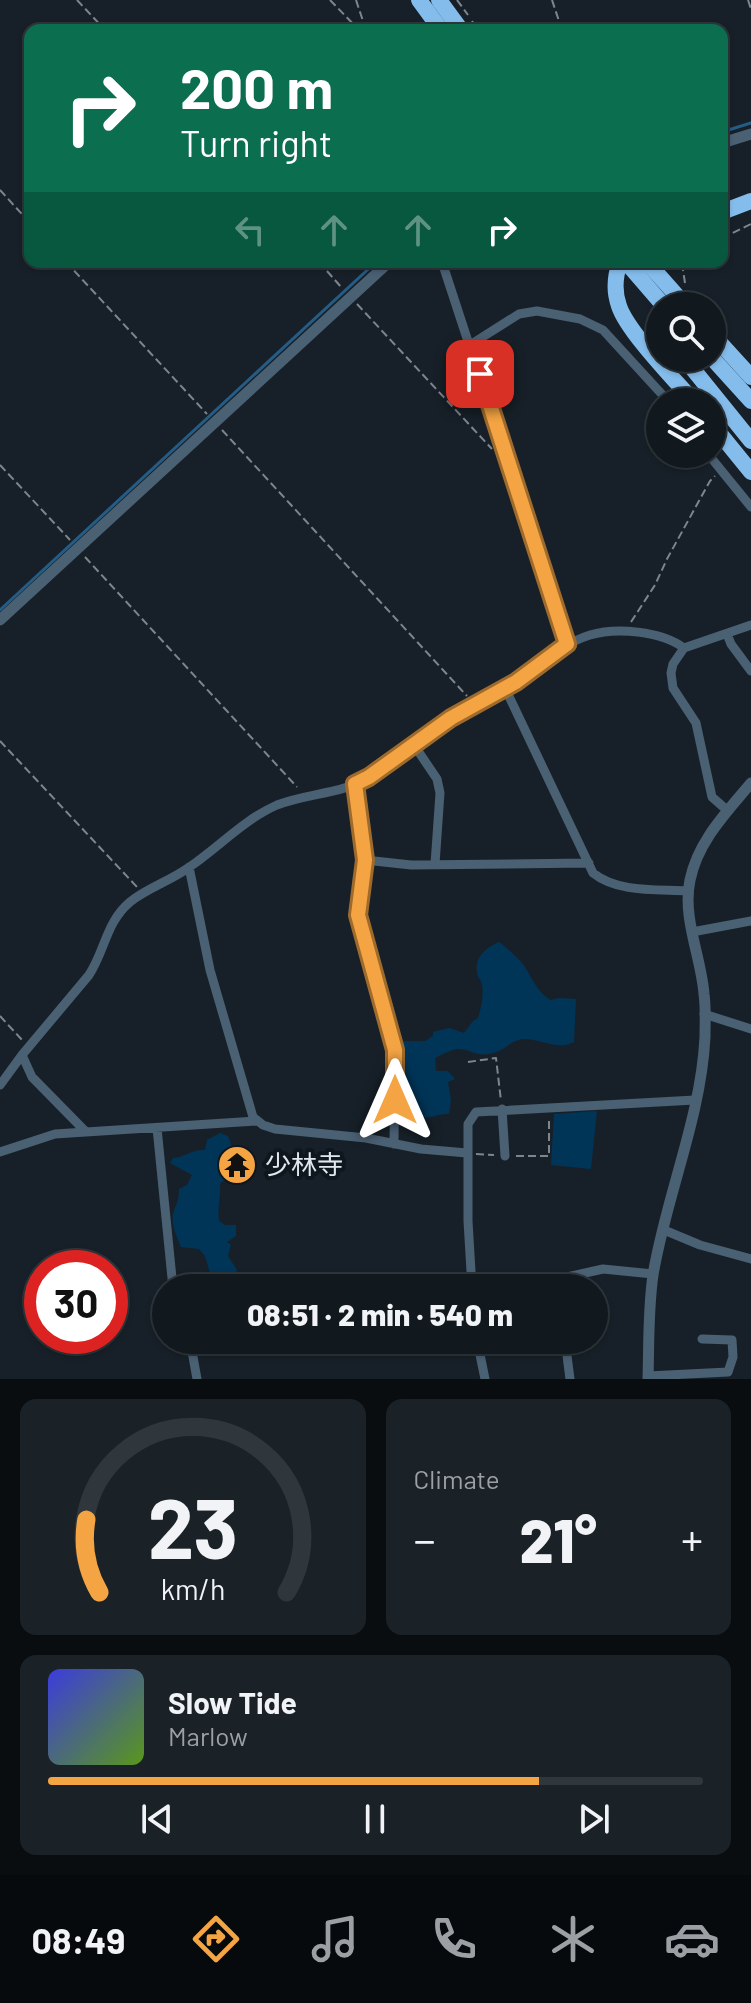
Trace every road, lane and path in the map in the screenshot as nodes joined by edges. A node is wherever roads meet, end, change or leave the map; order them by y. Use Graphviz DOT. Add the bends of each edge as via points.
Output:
graph roads {
  1 [pos="77,0"];
  2 [pos="330,0"];
  3 [pos="356,0"];
  4 [pos="419,0"];
  5 [pos="439,0"];
  6 [pos="457,0"];
  7 [pos="552,0"];
  8 [pos="748,0"];
  9 [pos="751,9"];
  10 [pos="99,24"];
  11 [pos="353,24"];
  12 [pos="364,24"];
  13 [pos="437,24"];
  14 [pos="457,24"];
  15 [pos="475,24"];
  16 [pos="560,24"];
  17 [pos="751,134"];
  18 [pos="728,141"];
  19 [pos="0,190"];
  20 [pos="751,194"];
  21 [pos="728,201"];
  22 [pos="751,201"];
  23 [pos="728,210"];
  24 [pos="24,216"];
  25 [pos="751,224"];
  26 [pos="728,235"];
  27 [pos="72,268"];
  28 [pos="324,268"];
  29 [pos="382,268"];
  30 [pos="444,268"];
  31 [pos="621,268"];
  32 [pos="629,268"];
  33 [pos="654,268"];
  34 [pos="661,268"];
  35 [pos="684,268"];
  36 [pos="687,286"];
  37 [pos="651,292"];
  38 [pos="655,292"];
  39 [pos="681,292"];
  40 [pos="351,297"];
  41 [pos="470,345"];
  42 [pos="726,349"];
  43 [pos="695,372"];
  44 [pos="725,372"];
  45 [pos="751,377"];
  46 [pos="656,388"];
  47 [pos="682,388"];
  48 [pos="751,401"];
  49 [pos="215,423"];
  50 [pos="726,441"];
  51 [pos="751,441"];
  52 [pos="730,463"];
  53 [pos="508,464"];
  54 [pos="0,465"];
  55 [pos="720,468"];
  56 [pos="722,471"];
  57 [pos="751,472"];
  58 [pos="751,507"];
  59 [pos="77,549"];
  60 [pos="0,620"];
  61 [pos="751,625"];
  62 [pos="631,632"];
  63 [pos="727,634"];
  64 [pos="567,644"];
  65 [pos="684,648"];
  66 [pos="751,671"];
  67 [pos="505,688"];
  68 [pos="476,705"];
  69 [pos="0,741"];
  70 [pos="414,745"];
  71 [pos="751,783"];
  72 [pos="355,784"];
  73 [pos="304,798"];
  74 [pos="728,811"];
  75 [pos="365,860"];
  76 [pos="589,863"];
  77 [pos="435,864"];
  78 [pos="189,867"];
  79 [pos="688,891"];
  80 [pos="143,894"];
  81 [pos="751,921"];
  82 [pos="692,932"];
  83 [pos="704,1014"];
  84 [pos="0,1016"];
  85 [pos="751,1029"];
  86 [pos="25,1051"];
  87 [pos="468,1062"];
  88 [pos="0,1085"];
  89 [pos="695,1100"];
  90 [pos="549,1108"];
  91 [pos="502,1109"];
  92 [pos="257,1121"];
  93 [pos="157,1128"];
  94 [pos="86,1132"];
  95 [pos="394,1144"];
  96 [pos="0,1152"];
  97 [pos="467,1153"];
  98 [pos="505,1156"];
  99 [pos="664,1230"];
  100 [pos="751,1259"];
  101 [pos="172,1274"];
  102 [pos="472,1274"];
  103 [pos="587,1274"];
  104 [pos="653,1274"];
  105 [pos="702,1339"];
  106 [pos="193,1354"];
  107 [pos="480,1354"];
  108 [pos="567,1354"];
  109 [pos="724,1376"];
  110 [pos="648,1377"];
  111 [pos="197,1379"];
  112 [pos="485,1379"];
  113 [pos="570,1379"];
  1 -- 10 [label="path"];
  2 -- 11 [label="path"];
  3 -- 12 [label="path"];
  4 -- 13 [label="highway"];
  5 -- 14 [label="highway"];
  6 -- 15 [label="path"];
  7 -- 16 [label="path"];
  8 -- 9 [label="path"];
  17 -- 18 [label="street"];
  19 -- 24 [label="path"];
  20 -- 21 [label="highway"];
  22 -- 23 [label="highway"];
  25 -- 26 [label="path"];
  27 -- 49 [label="path"];
  28 -- 40 [label="path"];
  29 -- 40 [label="street"];
  30 -- 41 [label="street"];
  31 -- 47 [label="highway" via="615,284 618,306"];
  32 -- 37 [label="highway"];
  33 -- 39 [label="highway"];
  34 -- 38 [label="highway"];
  35 -- 36 [label="path"];
  40 -- 49 [label="street"];
  40 -- 53 [label="path"];
  41 -- 46 [label="street" via="519,314 537,311 580,319 603,330"];
  41 -- 53 [label="street"];
  42 -- 45 [label="highway"];
  43 -- 51 [label="highway"];
  44 -- 48 [label="highway"];
  49 -- 59 [label="street"];
  49 -- 68 [label="path"];
  50 -- 57 [label="highway"];
  52 -- 56 [label="street"];
  53 -- 64 [label="street"];
  54 -- 59 [label="path"];
  55 -- 56 [label="street"];
  56 -- 58 [label="street"];
  56 -- 62 [label="path" via="710,481 631,621"];
  59 -- 60 [label="street"];
  59 -- 73 [label="path"];
  61 -- 63 [label="street"];
  62 -- 64 [label="street" via="592,634"];
  62 -- 65 [label="street"];
  63 -- 65 [label="street"];
  63 -- 66 [label="street"];
  64 -- 67 [label="street"];
  65 -- 74 [label="street" via="670,681 696,723 712,797"];
  67 -- 68 [label="street"];
  67 -- 76 [label="street"];
  68 -- 70 [label="street"];
  69 -- 80 [label="path"];
  70 -- 72 [label="street"];
  70 -- 77 [label="street" via="437,779 440,793"];
  71 -- 74 [label="street"];
  72 -- 73 [label="street"];
  72 -- 75 [label="street"];
  73 -- 78 [label="street" via="277,805"];
  74 -- 79 [label="street" via="695,858"];
  75 -- 77 [label="street"];
  75 -- 95 [label="street" via="358,915 395,1050"];
  76 -- 77 [label="street"];
  76 -- 79 [label="street" via="605,883"];
  78 -- 80 [label="street"];
  78 -- 92 [label="street" via="210,970"];
  79 -- 82 [label="street"];
  80 -- 86 [label="street" via="119,913 89,975"];
  81 -- 82 [label="street"];
  82 -- 83 [label="street"];
  83 -- 85 [label="street"];
  83 -- 89 [label="street"];
  84 -- 86 [label="path"];
  86 -- 88 [label="street"];
  86 -- 94 [label="street" via="32,1077"];
  87 -- 91 [label="path" via="496,1058"];
  89 -- 90 [label="street"];
  89 -- 99 [label="street"];
  90 -- 91 [label="street"];
  90 -- 98 [label="path" via="549,1156"];
  91 -- 97 [label="street" via="476,1112 468,1124"];
  91 -- 98 [label="street"];
  92 -- 93 [label="street"];
  92 -- 95 [label="street" via="275,1129"];
  93 -- 94 [label="street"];
  93 -- 101 [label="street"];
  94 -- 96 [label="street" via="55,1134"];
  95 -- 97 [label="street"];
  97 -- 98 [label="path"];
  97 -- 102 [label="street"];
  99 -- 100 [label="street"];
  99 -- 104 [label="street"];
  103 -- 104 [label="street" via="603,1269"];
  104 -- 110 [label="street"];
  105 -- 109 [label="street" via="732,1340 733,1357"];
  106 -- 111 [label="street"];
  107 -- 112 [label="street"];
  108 -- 113 [label="street"];
  109 -- 110 [label="street"];
}
